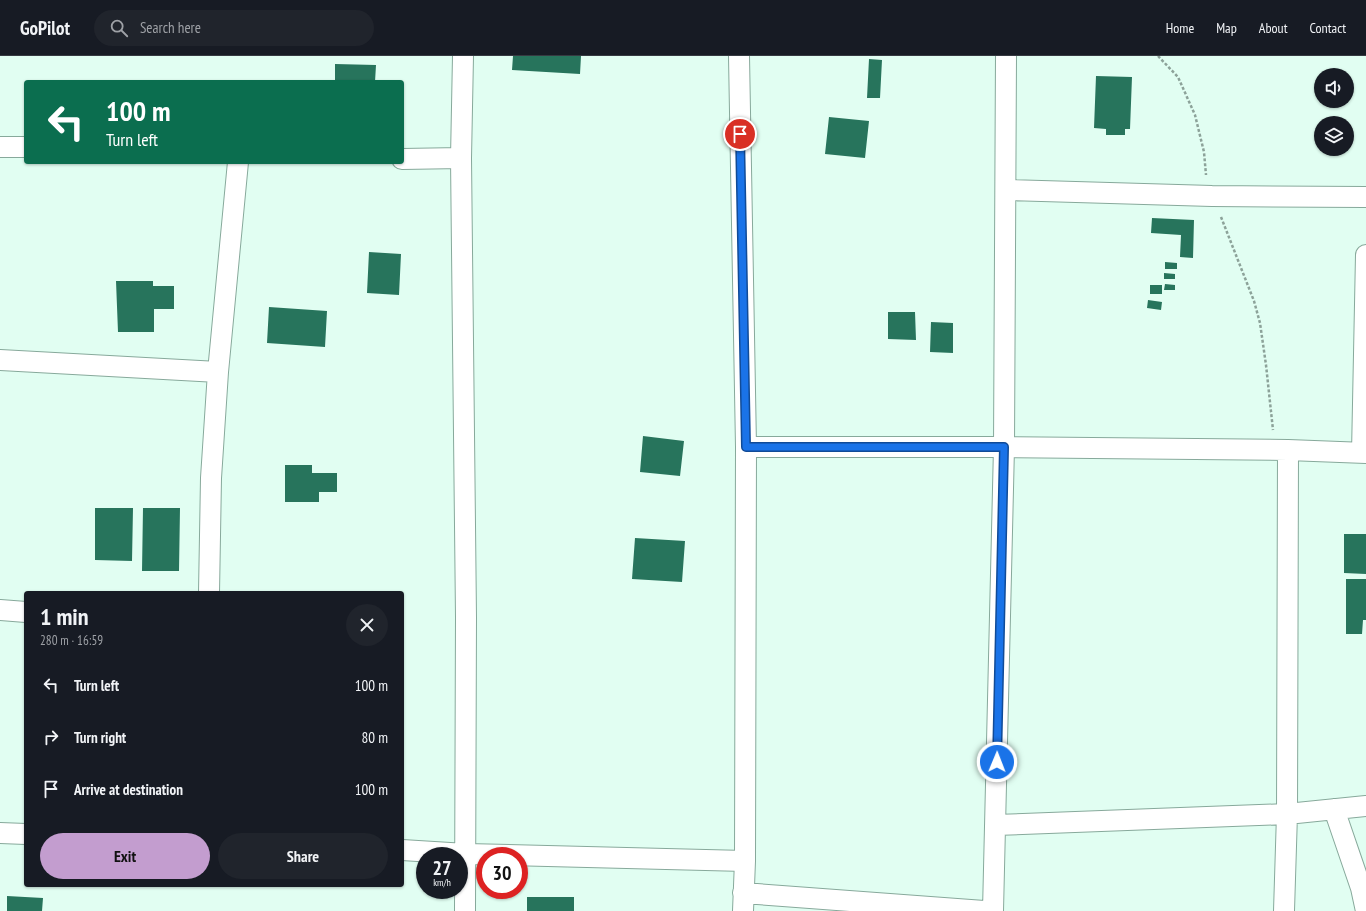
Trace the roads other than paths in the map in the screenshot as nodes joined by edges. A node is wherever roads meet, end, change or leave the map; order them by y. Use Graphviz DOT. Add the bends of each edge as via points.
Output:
graph roads {
  1 [pos="463,56"];
  2 [pos="739,56"];
  3 [pos="1006,56"];
  4 [pos="0,147"];
  5 [pos="24,148"];
  6 [pos="461,158"];
  7 [pos="404,159"];
  8 [pos="238,164"];
  9 [pos="1006,190"];
  10 [pos="1366,197"];
  11 [pos="1366,254"];
  12 [pos="0,360"];
  13 [pos="218,372"];
  14 [pos="746,447"];
  15 [pos="1004,447"];
  16 [pos="1281,450"];
  17 [pos="1364,453"];
  18 [pos="209,591"];
  19 [pos="0,610"];
  20 [pos="24,612"];
  21 [pos="1366,806"];
  22 [pos="1334,809"];
  23 [pos="1287,814"];
  24 [pos="995,825"];
  25 [pos="0,833"];
  26 [pos="24,834"];
  27 [pos="466,847"];
  28 [pos="404,850"];
  29 [pos="416,851"];
  30 [pos="468,854"];
  31 [pos="745,862"];
  32 [pos="465,899"];
  33 [pos="743,902"];
  34 [pos="465,911"];
  35 [pos="984,911"];
  36 [pos="993,911"];
  37 [pos="1284,911"];
  38 [pos="1366,911"];
  1 -- 6 [label="street"];
  2 -- 14 [label="street"];
  3 -- 9 [label="street"];
  4 -- 5 [label="street"];
  6 -- 7 [label="street"];
  6 -- 27 [label="street"];
  8 -- 13 [label="street"];
  9 -- 10 [label="street"];
  9 -- 15 [label="street"];
  11 -- 17 [label="street"];
  12 -- 13 [label="street"];
  13 -- 18 [label="street" via="211,478"];
  14 -- 15 [label="street"];
  14 -- 31 [label="street"];
  15 -- 16 [label="street"];
  15 -- 24 [label="street"];
  16 -- 17 [label="street"];
  16 -- 23 [label="street"];
  19 -- 20 [label="street"];
  21 -- 22 [label="street"];
  22 -- 23 [label="street"];
  22 -- 38 [label="street" via="1361,888"];
  23 -- 24 [label="street"];
  23 -- 37 [label="street"];
  24 -- 36 [label="street"];
  25 -- 26 [label="street"];
  28 -- 29 [label="street"];
  30 -- 31 [label="street"];
  31 -- 33 [label="street"];
  32 -- 34 [label="street"];
  33 -- 35 [label="street"];
}
